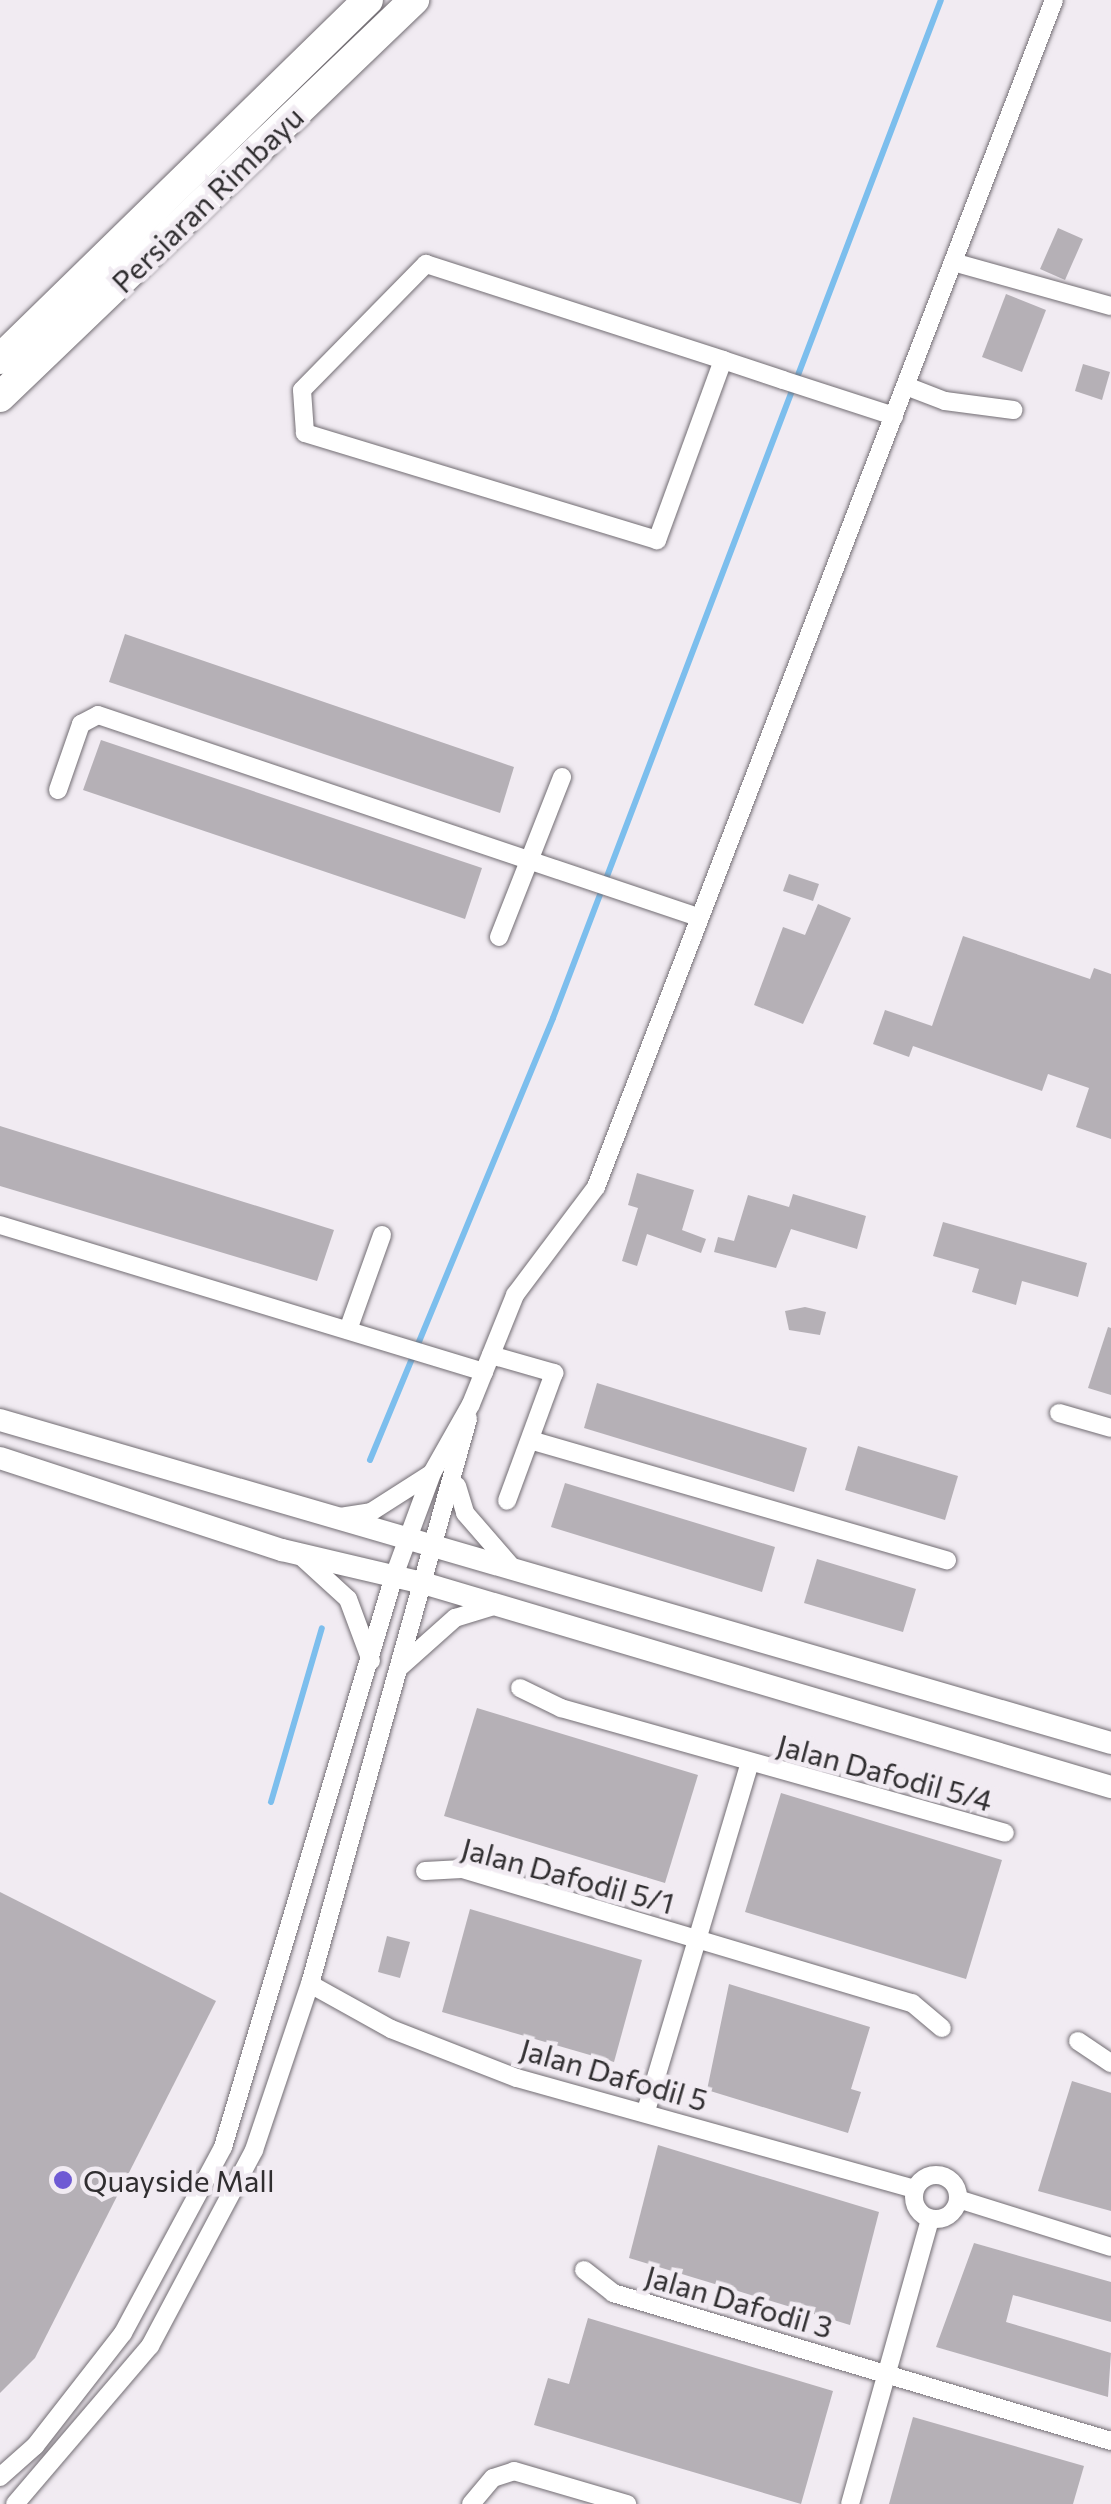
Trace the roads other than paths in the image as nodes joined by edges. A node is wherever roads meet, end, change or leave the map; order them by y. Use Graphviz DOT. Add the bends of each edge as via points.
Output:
graph roads {
  1 [pos="368,0"];
  2 [pos="414,0"];
  3 [pos="1054,0"];
  4 [pos="952,262"];
  5 [pos="1111,306"];
  6 [pos="0,360"];
  7 [pos="723,360"];
  8 [pos="913,387"];
  9 [pos="0,398"];
  10 [pos="1013,410"];
  11 [pos="894,416"];
  12 [pos="562,777"];
  13 [pos="58,790"];
  14 [pos="529,861"];
  15 [pos="698,917"];
  16 [pos="499,937"];
  17 [pos="0,1224"];
  18 [pos="382,1236"];
  19 [pos="348,1330"];
  20 [pos="488,1364"];
  21 [pos="471,1404"];
  22 [pos="1059,1414"];
  23 [pos="0,1420"];
  24 [pos="1111,1428"];
  25 [pos="530,1440"];
  26 [pos="0,1458"];
  27 [pos="432,1473"];
  28 [pos="456,1481"];
  29 [pos="507,1500"];
  30 [pos="326,1520"];
  31 [pos="406,1542"];
  32 [pos="434,1548"];
  33 [pos="282,1550"];
  34 [pos="948,1560"];
  35 [pos="512,1568"];
  36 [pos="394,1576"];
  37 [pos="423,1583"];
  38 [pos="494,1606"];
  39 [pos="371,1661"];
  40 [pos="399,1668"];
  41 [pos="520,1688"];
  42 [pos="1111,1743"];
  43 [pos="750,1763"];
  44 [pos="1111,1787"];
  45 [pos="1005,1834"];
  46 [pos="425,1871"];
  47 [pos="696,1938"];
  48 [pos="310,1984"];
  49 [pos="942,2028"];
  50 [pos="1078,2041"];
  51 [pos="1111,2063"];
  52 [pos="646,2111"];
  53 [pos="915,2189"];
  54 [pos="958,2199"];
  55 [pos="930,2219"];
  56 [pos="1111,2247"];
  57 [pos="584,2270"];
  58 [pos="886,2372"];
  59 [pos="1111,2441"];
  60 [pos="0,2477"];
  61 [pos="14,2504"];
  62 [pos="471,2504"];
  63 [pos="627,2504"];
  64 [pos="850,2504"];
  1 -- 6 [label="main road, Persiaran Rimbayu"];
  2 -- 9 [label="main road, Persiaran Rimbayu"];
  3 -- 4 [label="street"];
  4 -- 5 [label="street"];
  4 -- 8 [label="street"];
  7 -- 7 [label="street" via="426,264 302,390 305,434 657,540"];
  7 -- 11 [label="street"];
  8 -- 10 [label="street" via="945,401"];
  8 -- 11 [label="street"];
  11 -- 15 [label="street"];
  12 -- 14 [label="street"];
  13 -- 14 [label="street" via="82,724 93,714"];
  14 -- 15 [label="street"];
  14 -- 16 [label="street"];
  15 -- 20 [label="street" via="596,1187 515,1295"];
  17 -- 19 [label="street"];
  18 -- 19 [label="street"];
  19 -- 20 [label="street"];
  20 -- 21 [label="street"];
  20 -- 25 [label="street" via="554,1373"];
  21 -- 27 [label="street"];
  21 -- 28 [label="street"];
  22 -- 24 [label="street"];
  23 -- 30 [label="street"];
  25 -- 29 [label="street"];
  25 -- 34 [label="street"];
  26 -- 33 [label="street"];
  27 -- 30 [label="street" via="372,1512"];
  27 -- 31 [label="street"];
  28 -- 32 [label="street"];
  28 -- 35 [label="street" via="465,1512"];
  30 -- 31 [label="street"];
  31 -- 32 [label="street"];
  31 -- 36 [label="street"];
  32 -- 35 [label="street"];
  32 -- 37 [label="street"];
  33 -- 36 [label="street"];
  33 -- 39 [label="street" via="314,1562 348,1599"];
  35 -- 42 [label="street"];
  36 -- 37 [label="street"];
  36 -- 39 [label="street"];
  37 -- 38 [label="street"];
  37 -- 40 [label="street"];
  38 -- 40 [label="street" via="455,1618"];
  38 -- 44 [label="street"];
  39 -- 60 [label="street" via="223,2147 192,2217 123,2334 35,2446"];
  40 -- 48 [label="street"];
  41 -- 43 [label="street, Jalan Dafodil 5/4" via="561,1708"];
  43 -- 45 [label="street, Jalan Dafodil 5/4"];
  43 -- 47 [label="street"];
  46 -- 47 [label="street, Jalan Dafodil 5/1" via="462,1869"];
  47 -- 49 [label="street, Jalan Dafodil 5/1" via="912,2003"];
  47 -- 52 [label="street"];
  48 -- 52 [label="street, Jalan Dafodil 5" via="391,2029 516,2078"];
  48 -- 61 [label="street" via="254,2150 184,2292 113,2396"];
  50 -- 51 [label="street"];
  52 -- 53 [label="street, Jalan Dafodil 5"];
  53 -- 54 [label="street" via="941,2176"];
  53 -- 55 [label="street" via="917,2210"];
  54 -- 55 [label="street" via="946,2217"];
  54 -- 56 [label="street"];
  55 -- 58 [label="street"];
  57 -- 58 [label="street, Jalan Dafodil 3" via="613,2293"];
  58 -- 59 [label="street, Jalan Dafodil 3"];
  58 -- 64 [label="street"];
  62 -- 63 [label="street" via="493,2478 514,2471"];
}
